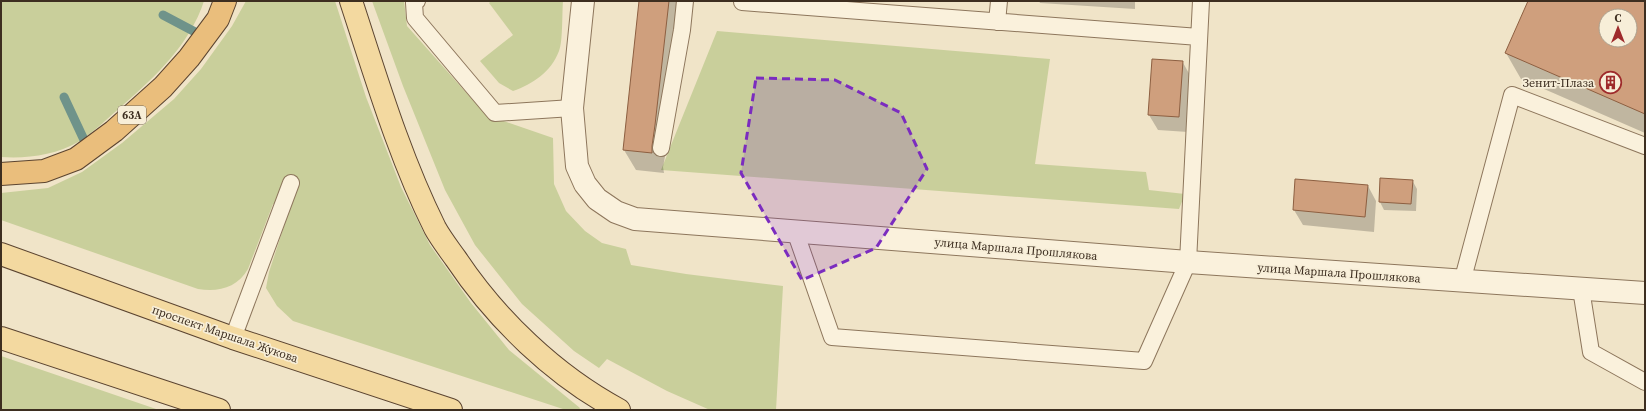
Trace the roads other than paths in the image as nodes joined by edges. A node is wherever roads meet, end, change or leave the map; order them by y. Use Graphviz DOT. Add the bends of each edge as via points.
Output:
graph roads {
  1 [pos="225,1"];
  2 [pos="351,1"];
  3 [pos="417,1"];
  4 [pos="583,1"];
  5 [pos="685,1"];
  6 [pos="999,1"];
  7 [pos="1201,1"];
  8 [pos="742,2"];
  9 [pos="837,5"];
  10 [pos="997,22"];
  11 [pos="1199,37"];
  12 [pos="572,108"];
  13 [pos="1645,146"];
  14 [pos="661,148"];
  15 [pos="1,174"];
  16 [pos="291,183"];
  17 [pos="795,231"];
  18 [pos="1,254"];
  19 [pos="1188,262"];
  20 [pos="1462,282"];
  21 [pos="1581,289"];
  22 [pos="1645,293"];
  23 [pos="1,338"];
  24 [pos="233,338"];
  25 [pos="1645,382"];
  26 [pos="219,410"];
  27 [pos="450,410"];
  28 [pos="618,410"];
  1 -- 15 [label="highway, 63A" via="218,19 189,58 163,87 114,131 76,159 44,171"];
  2 -- 28 [label="main road" via="409,171 436,230 495,311 544,359"];
  3 -- 12 [label="lane" via="414,3 415,18 495,112"];
  4 -- 12 [label="street, улица Маршала Прошлякова"];
  5 -- 14 [label="lane"];
  6 -- 10 [label="lane"];
  7 -- 11 [label="lane"];
  8 -- 9 [label="lane"];
  9 -- 10 [label="lane"];
  10 -- 11 [label="lane"];
  11 -- 19 [label="lane"];
  12 -- 17 [label="street, улица Маршала Прошлякова" via="577,166 585,184 597,199 616,212 635,220"];
  13 -- 20 [label="lane" via="1512,95"];
  16 -- 24 [label="lane"];
  17 -- 19 [label="street, улица Маршала Прошлякова"];
  17 -- 19 [label="lane" via="832,338 1144,361"];
  18 -- 24 [label="main road, проспект Маршала Жукова"];
  19 -- 20 [label="street, улица Маршала Прошлякова"];
  20 -- 21 [label="street, улица Маршала Прошлякова"];
  21 -- 22 [label="street, улица Маршала Прошлякова"];
  21 -- 25 [label="lane" via="1591,352"];
  23 -- 26 [label="main road"];
  24 -- 27 [label="main road, проспект Маршала Жукова"];
}
